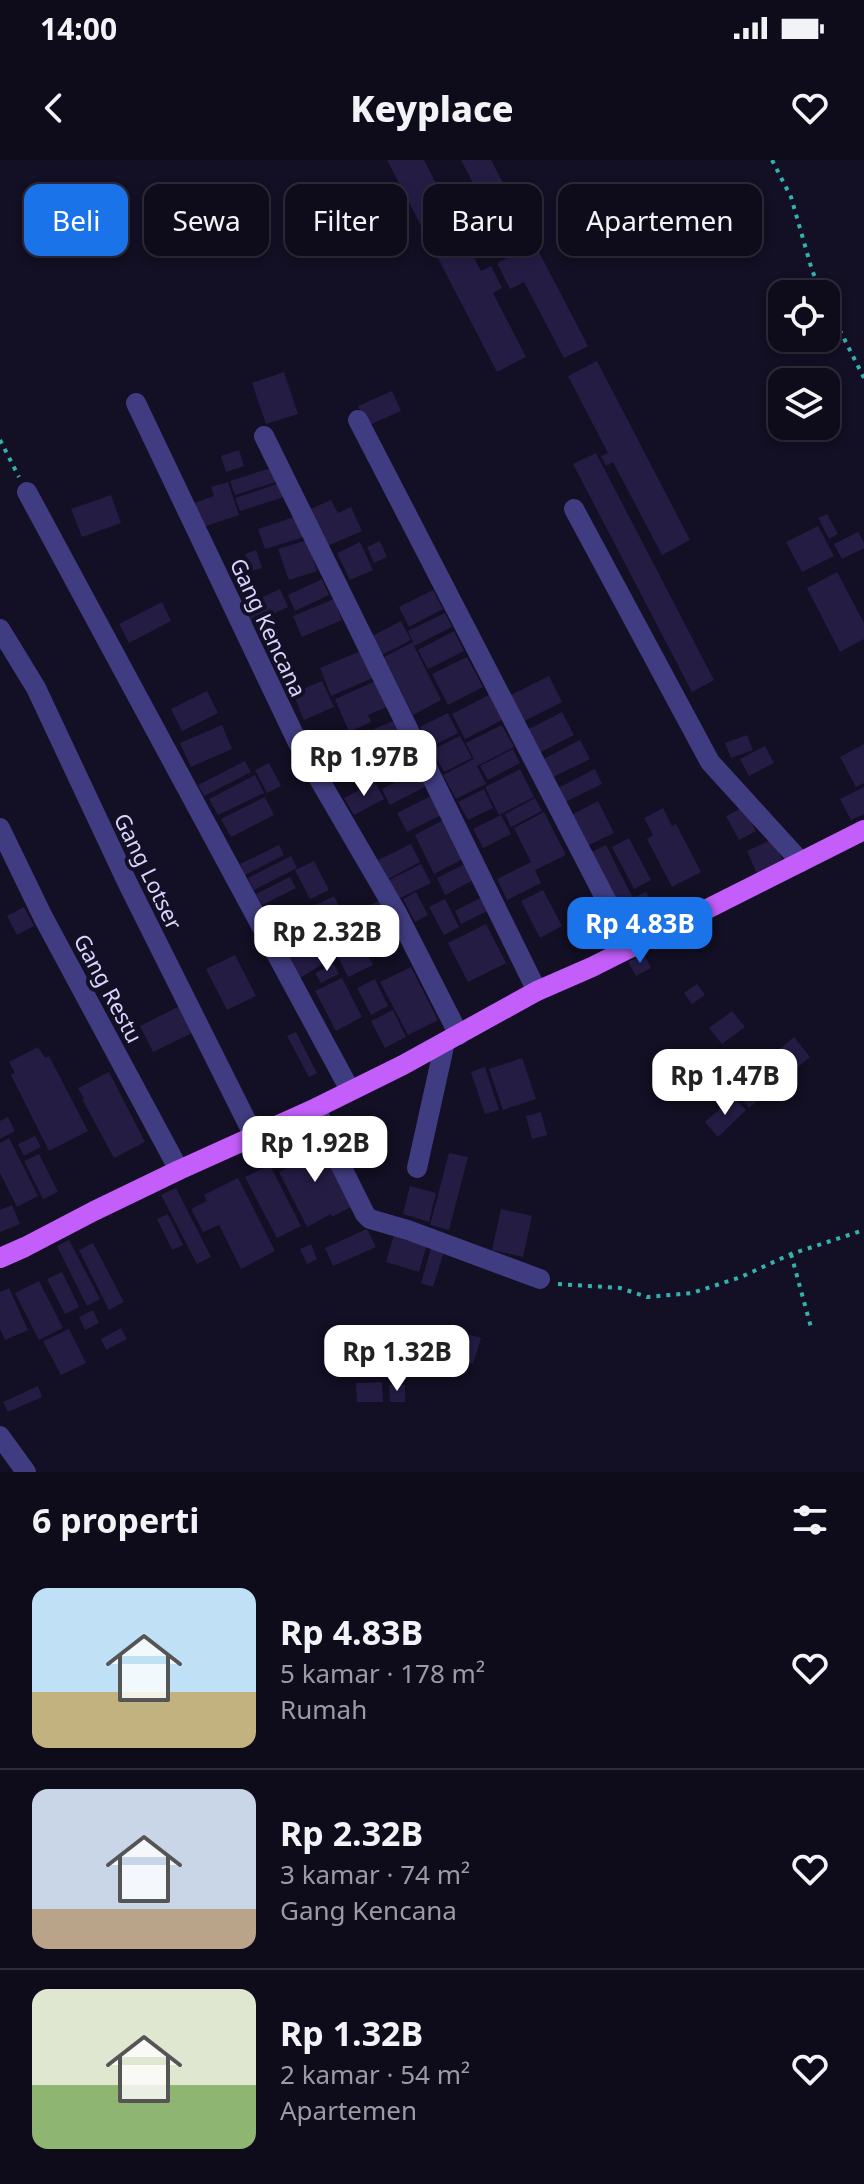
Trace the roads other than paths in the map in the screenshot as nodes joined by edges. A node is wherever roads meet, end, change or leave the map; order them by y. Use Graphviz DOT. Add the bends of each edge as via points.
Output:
graph roads {
  1 [pos="136,403"];
  2 [pos="358,420"];
  3 [pos="264,436"];
  4 [pos="27,492"];
  5 [pos="574,509"];
  6 [pos="0,629"];
  7 [pos="0,828"];
  8 [pos="864,830"];
  9 [pos="801,862"];
  10 [pos="631,948"];
  11 [pos="537,991"];
  12 [pos="452,1039"];
  13 [pos="350,1090"];
  14 [pos="316,1108"];
  15 [pos="254,1136"];
  16 [pos="417,1168"];
  17 [pos="179,1170"];
  18 [pos="0,1258"];
  19 [pos="540,1279"];
  20 [pos="0,1436"];
  21 [pos="26,1472"];
  1 -- 12 [label="street, Gang Kencana" via="298,743 397,913"];
  2 -- 10 [label="street"];
  3 -- 11 [label="street"];
  4 -- 13 [label="street"];
  5 -- 9 [label="street" via="710,762"];
  6 -- 15 [label="street, Gang Lotser" via="36,688"];
  7 -- 17 [label="street, Gang Restu"];
  8 -- 9 [label="main road"];
  9 -- 10 [label="main road"];
  10 -- 11 [label="main road"];
  11 -- 12 [label="main road"];
  12 -- 13 [label="main road"];
  12 -- 16 [label="street"];
  13 -- 14 [label="main road"];
  14 -- 15 [label="main road"];
  14 -- 19 [label="street" via="370,1219"];
  15 -- 17 [label="main road"];
  17 -- 18 [label="main road"];
  20 -- 21 [label="street"];
}
